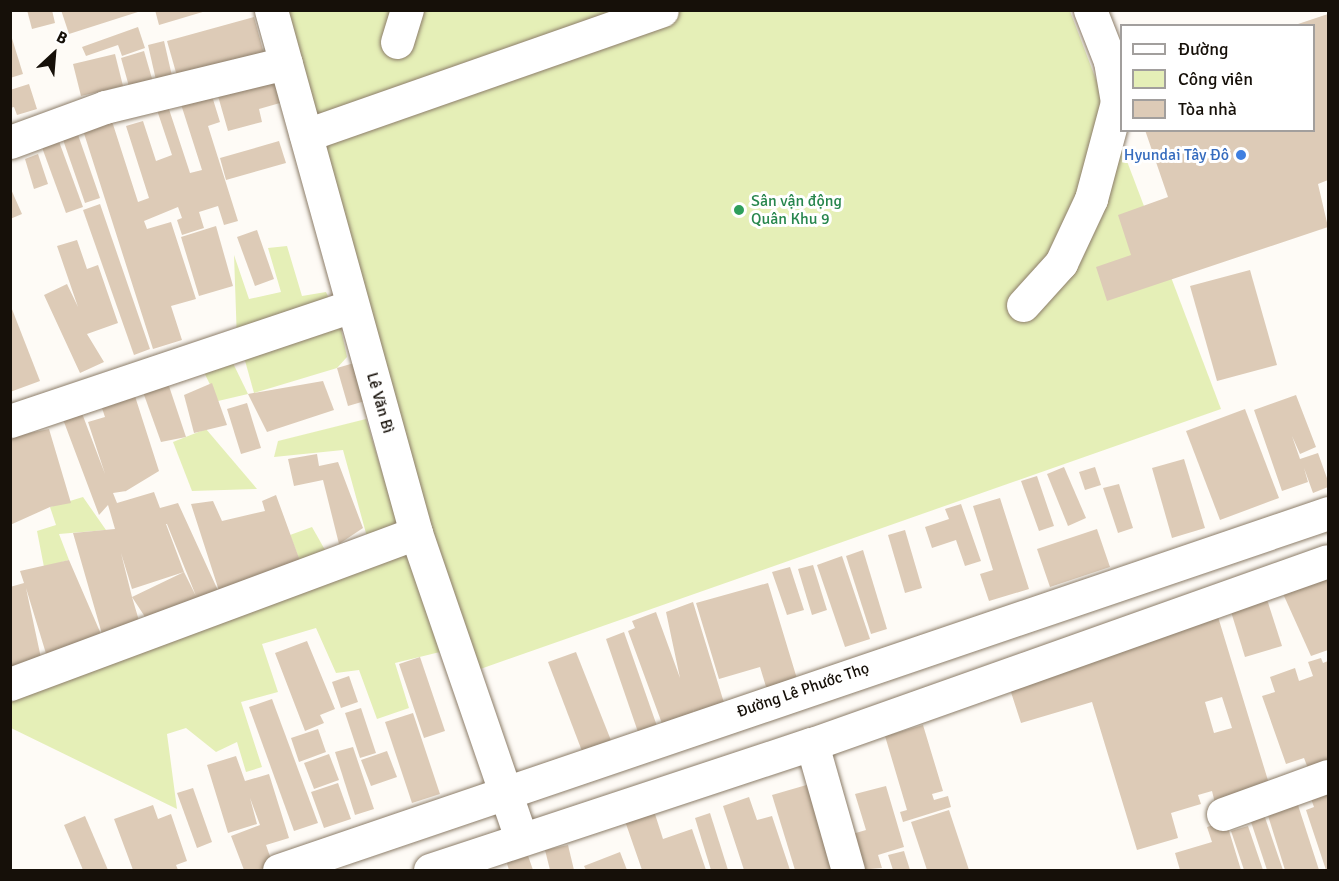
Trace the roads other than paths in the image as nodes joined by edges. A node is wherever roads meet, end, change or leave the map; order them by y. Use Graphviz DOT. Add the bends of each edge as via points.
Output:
graph roads {
  1 [pos="271,10"];
  2 [pos="406,10"];
  3 [pos="662,10"];
  4 [pos="1090,10"];
  5 [pos="397,42"];
  6 [pos="286,63"];
  7 [pos="306,135"];
  8 [pos="10,142"];
  9 [pos="1023,305"];
  10 [pos="352,306"];
  11 [pos="10,422"];
  12 [pos="1329,513"];
  13 [pos="416,533"];
  14 [pos="1329,561"];
  15 [pos="10,684"];
  16 [pos="812,744"];
  17 [pos="1329,776"];
  18 [pos="503,792"];
  19 [pos="1223,814"];
  20 [pos="521,838"];
  21 [pos="279,870"];
  22 [pos="430,870"];
  23 [pos="848,870"];
  1 -- 6 [label="street, Lê Văn Bì"];
  2 -- 5 [label="street"];
  3 -- 7 [label="street"];
  4 -- 9 [label="street" via="1110,61 1117,102 1091,199 1061,263"];
  6 -- 7 [label="street, Lê Văn Bì"];
  6 -- 8 [label="street" via="105,106"];
  7 -- 10 [label="street, Lê Văn Bì"];
  10 -- 11 [label="street"];
  10 -- 13 [label="street, Lê Văn Bì"];
  12 -- 18 [label="street, Đường Lê Phước Thọ"];
  13 -- 15 [label="street"];
  13 -- 18 [label="street, Lê Văn Bì"];
  14 -- 16 [label="street"];
  16 -- 20 [label="street"];
  16 -- 23 [label="street"];
  17 -- 19 [label="street"];
  18 -- 20 [label="street, Lê Văn Bì"];
  18 -- 21 [label="street, Đường Lê Phước Thọ"];
  20 -- 22 [label="street"];
}
